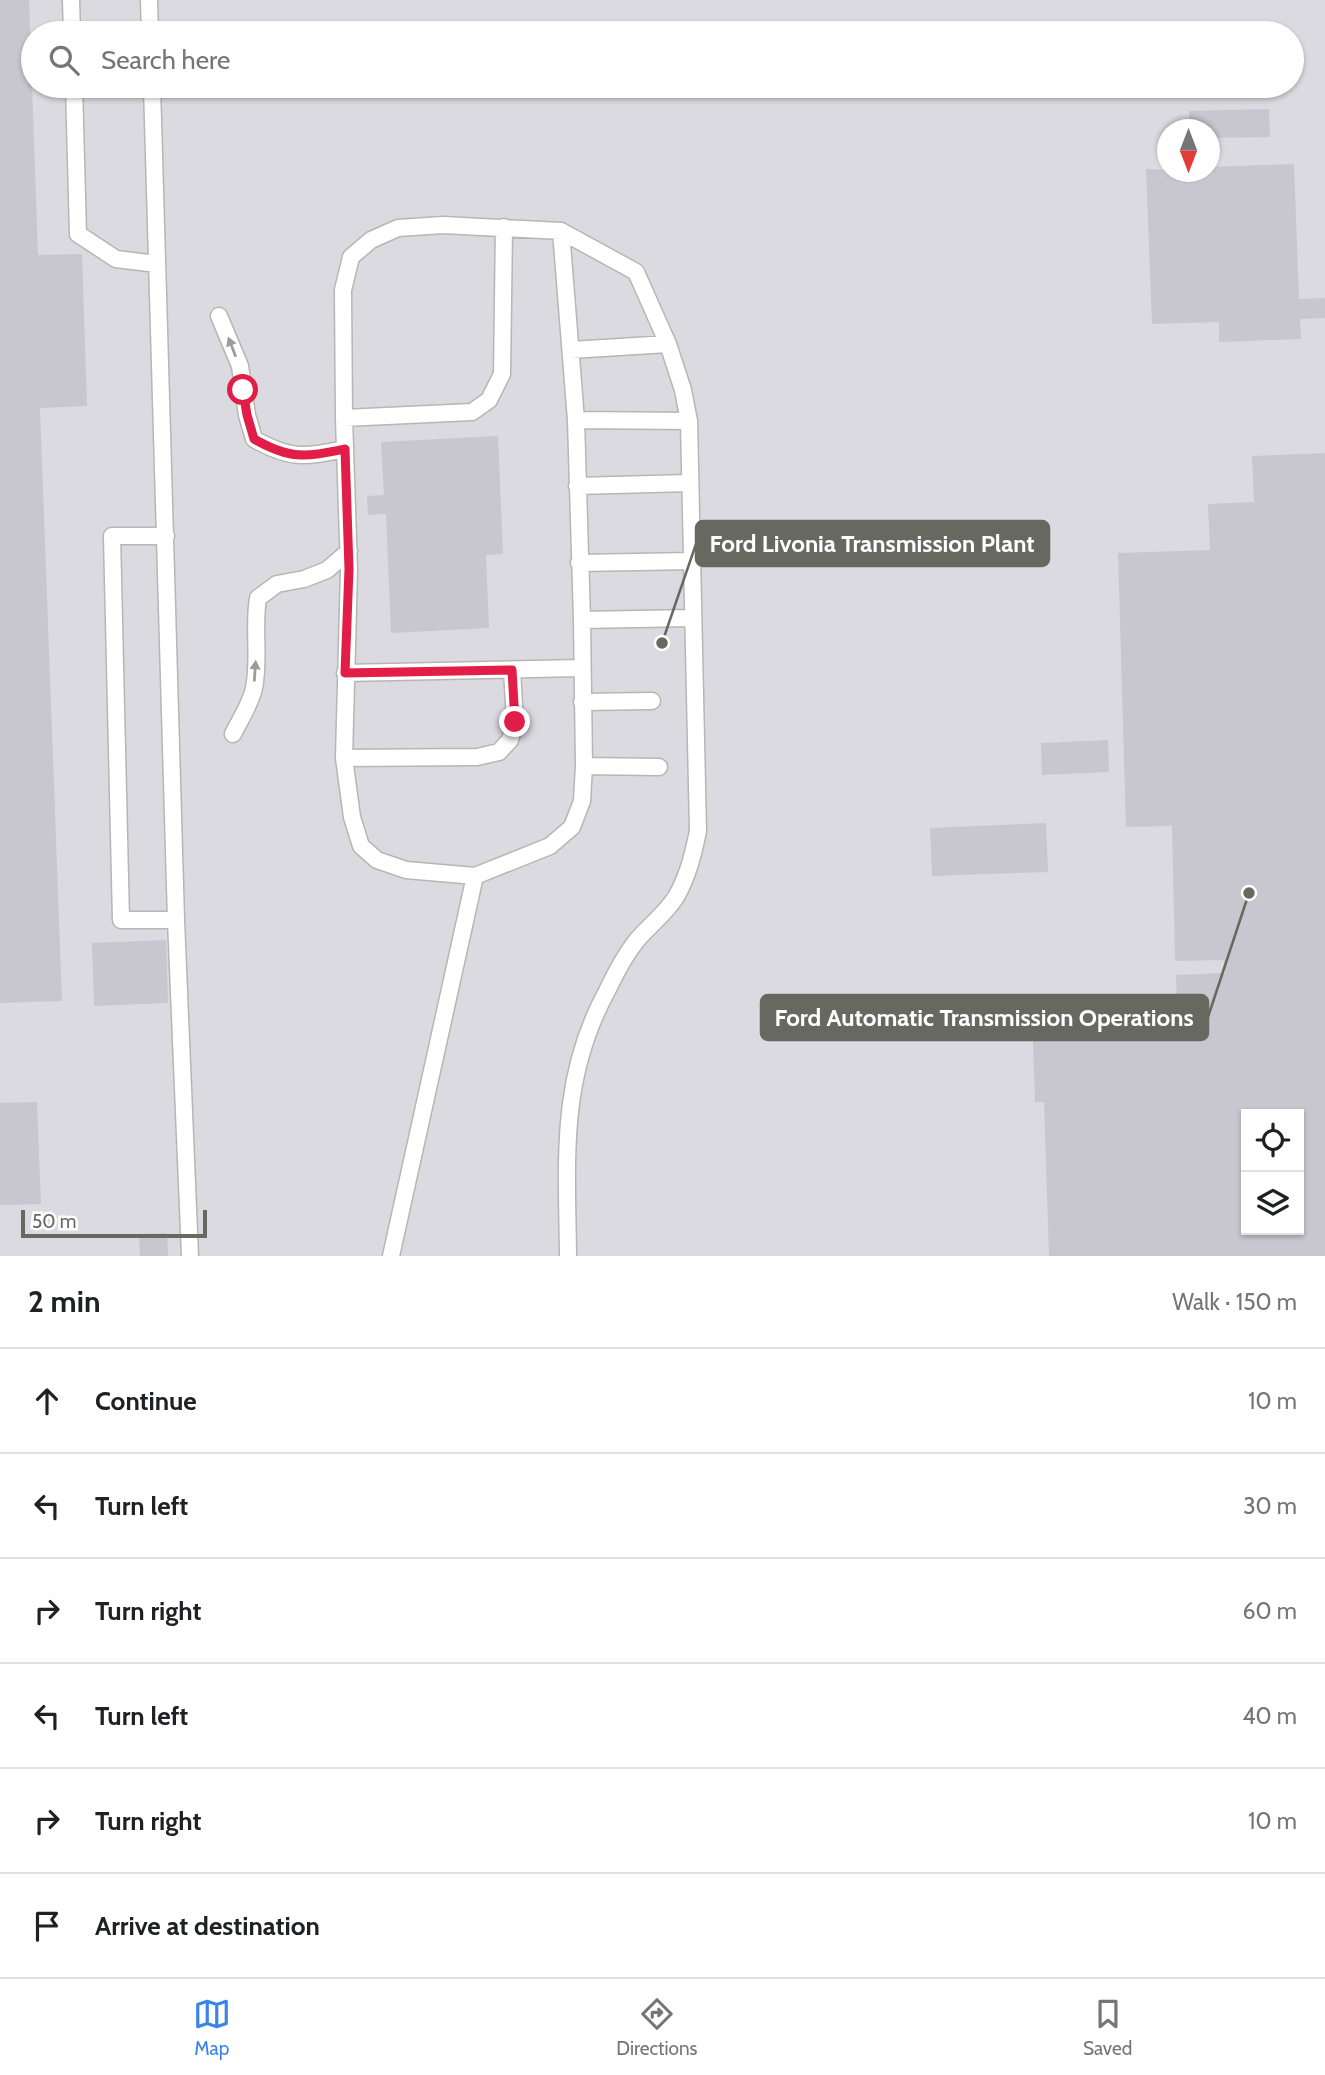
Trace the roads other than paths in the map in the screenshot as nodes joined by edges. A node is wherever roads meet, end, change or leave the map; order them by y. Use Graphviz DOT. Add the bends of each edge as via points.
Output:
graph roads {
  1 [pos="71,0"];
  2 [pos="149,0"];
  3 [pos="72,21"];
  4 [pos="150,21"];
  5 [pos="74,98"];
  6 [pos="152,98"];
  7 [pos="504,227"];
  8 [pos="561,231"];
  9 [pos="157,264"];
  10 [pos="219,316"];
  11 [pos="668,344"];
  12 [pos="571,350"];
  13 [pos="344,418"];
  14 [pos="576,420"];
  15 [pos="689,421"];
  16 [pos="345,449"];
  17 [pos="690,483"];
  18 [pos="577,486"];
  19 [pos="166,536"];
  20 [pos="349,551"];
  21 [pos="692,561"];
  22 [pos="579,563"];
  23 [pos="692,618"];
  24 [pos="582,620"];
  25 [pos="581,668"];
  26 [pos="512,670"];
  27 [pos="345,673"];
  28 [pos="652,701"];
  29 [pos="582,702"];
  30 [pos="233,734"];
  31 [pos="344,758"];
  32 [pos="584,766"];
  33 [pos="659,767"];
  34 [pos="475,876"];
  35 [pos="176,920"];
  36 [pos="190,1256"];
  37 [pos="391,1256"];
  38 [pos="568,1256"];
  1 -- 3 [label="lane"];
  2 -- 4 [label="lane"];
  5 -- 9 [label="lane" via="78,234 116,259"];
  6 -- 9 [label="lane"];
  7 -- 8 [label="lane"];
  7 -- 13 [label="lane" via="398,228 370,240 351,257 343,290"];
  7 -- 13 [label="lane" via="502,374 489,400 472,412"];
  8 -- 11 [label="lane" via="636,272"];
  8 -- 12 [label="lane"];
  9 -- 19 [label="lane"];
  16 -- 10 [label="lane, one-way" via="307,457 277,452 254,439 240,366"];
  11 -- 12 [label="lane"];
  11 -- 15 [label="lane"];
  12 -- 14 [label="lane"];
  13 -- 16 [label="lane"];
  14 -- 15 [label="lane"];
  14 -- 18 [label="lane"];
  15 -- 17 [label="lane"];
  16 -- 20 [label="lane"];
  17 -- 18 [label="lane"];
  17 -- 21 [label="lane"];
  18 -- 22 [label="lane"];
  19 -- 35 [label="lane"];
  19 -- 35 [label="lane" via="113,536 121,920"];
  20 -- 27 [label="lane"];
  30 -- 20 [label="lane, one-way" via="254,690 258,598 277,584 327,569"];
  21 -- 22 [label="lane"];
  21 -- 23 [label="lane"];
  22 -- 24 [label="lane"];
  23 -- 24 [label="lane"];
  23 -- 38 [label="lane" via="698,831 691,865 675,898 635,943 585,1038 567,1126"];
  24 -- 25 [label="lane"];
  25 -- 26 [label="lane"];
  25 -- 29 [label="lane"];
  26 -- 27 [label="lane"];
  26 -- 31 [label="lane" via="515,722 510,740 499,752 477,757"];
  27 -- 31 [label="lane"];
  28 -- 29 [label="lane"];
  29 -- 32 [label="lane"];
  31 -- 34 [label="lane" via="361,846 377,860 406,870"];
  32 -- 33 [label="lane"];
  32 -- 34 [label="lane" via="582,801 572,827 550,846"];
  34 -- 37 [label="lane"];
  35 -- 36 [label="lane"];
}
